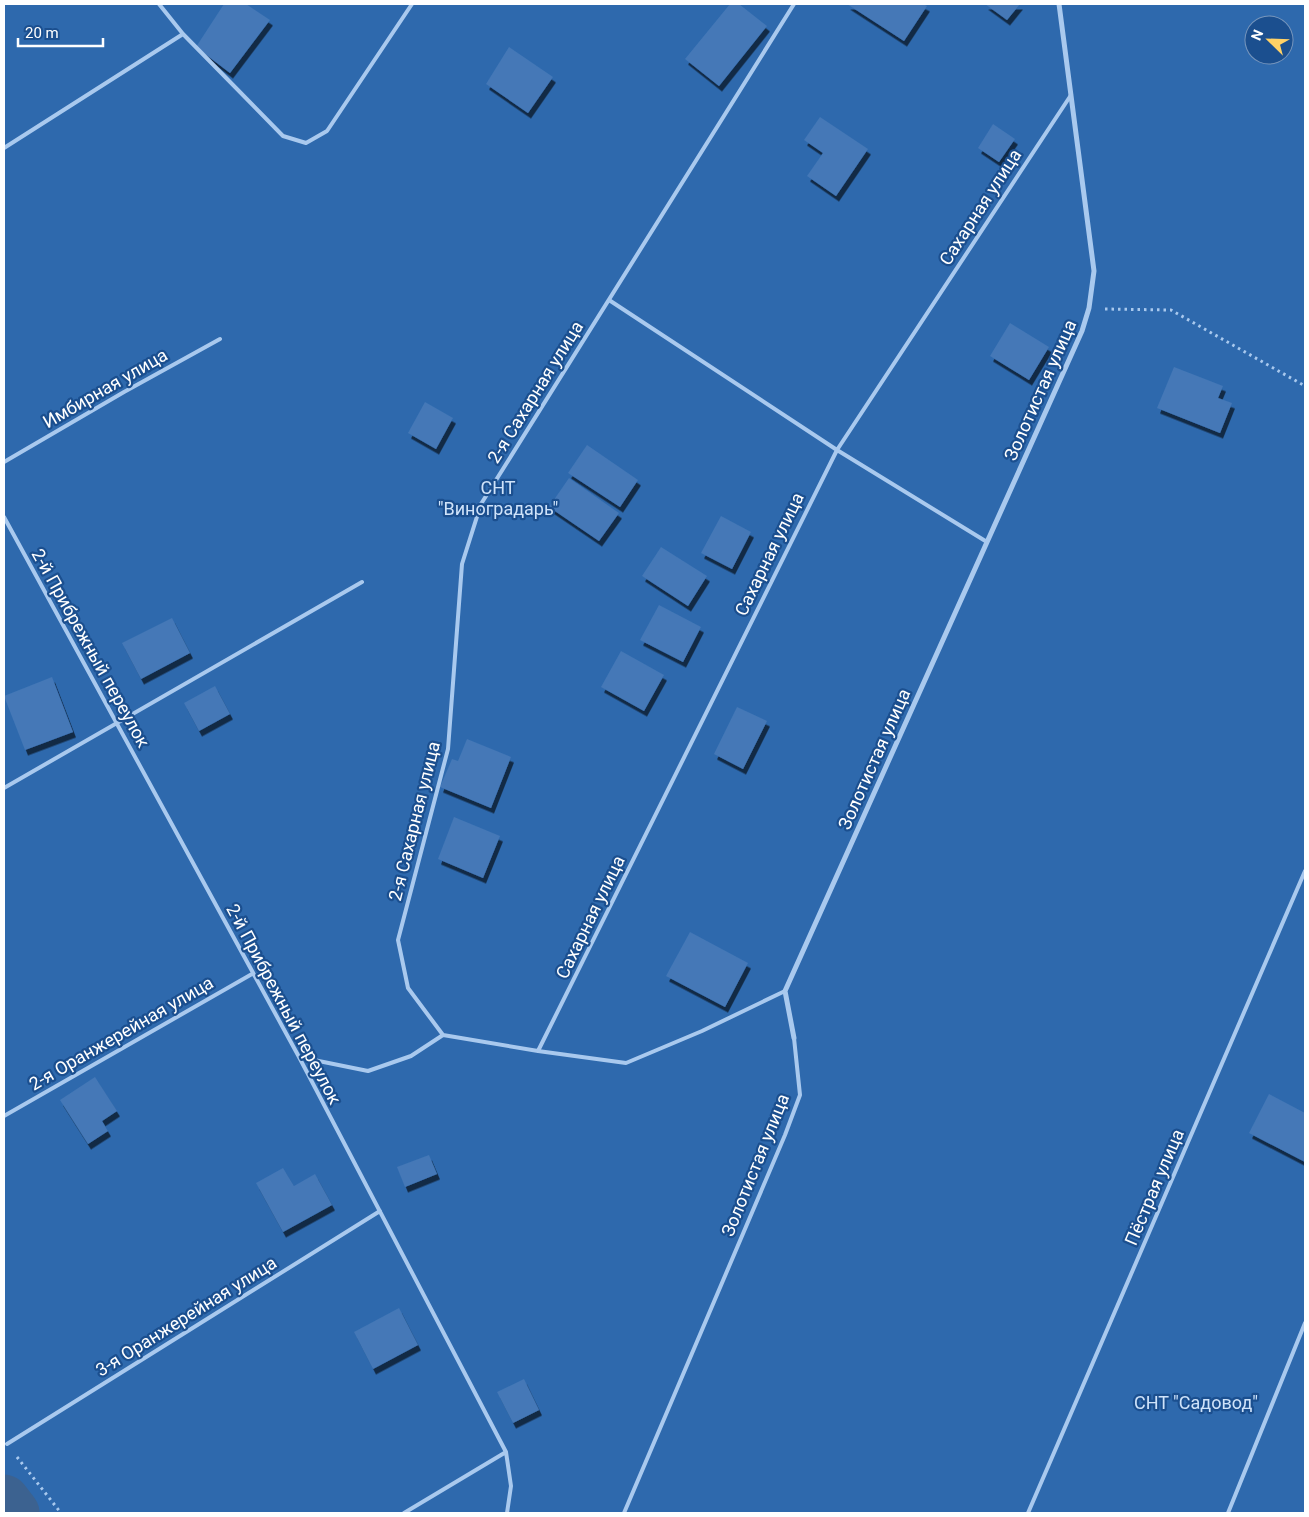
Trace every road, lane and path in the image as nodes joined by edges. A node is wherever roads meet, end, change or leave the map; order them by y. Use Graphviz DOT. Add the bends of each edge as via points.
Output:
graph roads {
  1 [pos="159,4"];
  2 [pos="412,4"];
  3 [pos="794,4"];
  4 [pos="1059,4"];
  5 [pos="183,34"];
  6 [pos="1071,95"];
  7 [pos="4,148"];
  8 [pos="609,300"];
  9 [pos="1089,308"];
  10 [pos="220,339"];
  11 [pos="1305,386"];
  12 [pos="837,450"];
  13 [pos="4,462"];
  14 [pos="4,517"];
  15 [pos="987,542"];
  16 [pos="362,582"];
  17 [pos="117,723"];
  18 [pos="4,788"];
  19 [pos="1305,871"];
  20 [pos="252,974"];
  21 [pos="785,991"];
  22 [pos="443,1035"];
  23 [pos="794,1038"];
  24 [pos="538,1051"];
  25 [pos="299,1057"];
  26 [pos="4,1116"];
  27 [pos="380,1211"];
  28 [pos="1305,1323"];
  29 [pos="7,1444"];
  30 [pos="506,1452"];
  31 [pos="61,1513"];
  32 [pos="404,1513"];
  33 [pos="507,1513"];
  34 [pos="624,1513"];
  35 [pos="1028,1513"];
  36 [pos="1228,1513"];
  1 -- 5 [label="lane"];
  2 -- 5 [label="lane" via="327,131 306,144 283,136"];
  3 -- 8 [label="lane, 2-я Сахарная улица"];
  4 -- 6 [label="street, Золотистая улица"];
  5 -- 7 [label="lane"];
  6 -- 9 [label="street, Золотистая улица" via="1094,271"];
  6 -- 12 [label="lane, Сахарная улица"];
  8 -- 12 [label="lane"];
  8 -- 22 [label="lane, 2-я Сахарная улица" via="481,504 462,564 448,749 398,940 408,988"];
  9 -- 11 [label="path" via="1171,310"];
  9 -- 15 [label="street, Золотистая улица" via="1082,331"];
  10 -- 13 [label="lane, Имбирная улица"];
  12 -- 15 [label="lane"];
  12 -- 24 [label="lane, Сахарная улица"];
  14 -- 17 [label="lane, 2-й Прибрежный переулок"];
  15 -- 21 [label="street, Золотистая улица"];
  16 -- 17 [label="lane"];
  17 -- 18 [label="lane"];
  17 -- 20 [label="lane, 2-й Прибрежный переулок"];
  19 -- 35 [label="lane, Пёстрая улица"];
  20 -- 25 [label="lane, 2-й Прибрежный переулок"];
  20 -- 26 [label="lane, 2-я Оранжерейная улица"];
  21 -- 23 [label="street, Золотистая улица"];
  21 -- 24 [label="lane" via="626,1063"];
  22 -- 24 [label="lane"];
  22 -- 25 [label="lane" via="411,1056 368,1070"];
  23 -- 34 [label="lane, Золотистая улица" via="800,1095"];
  25 -- 27 [label="lane, 2-й Прибрежный переулок"];
  27 -- 29 [label="lane, 3-я Оранжерейная улица"];
  27 -- 30 [label="lane, 2-й Прибрежный переулок"];
  28 -- 36 [label="lane"];
  29 -- 31 [label="path"];
  30 -- 32 [label="lane"];
  30 -- 33 [label="lane, 2-й Прибрежный переулок" via="511,1486"];
}
